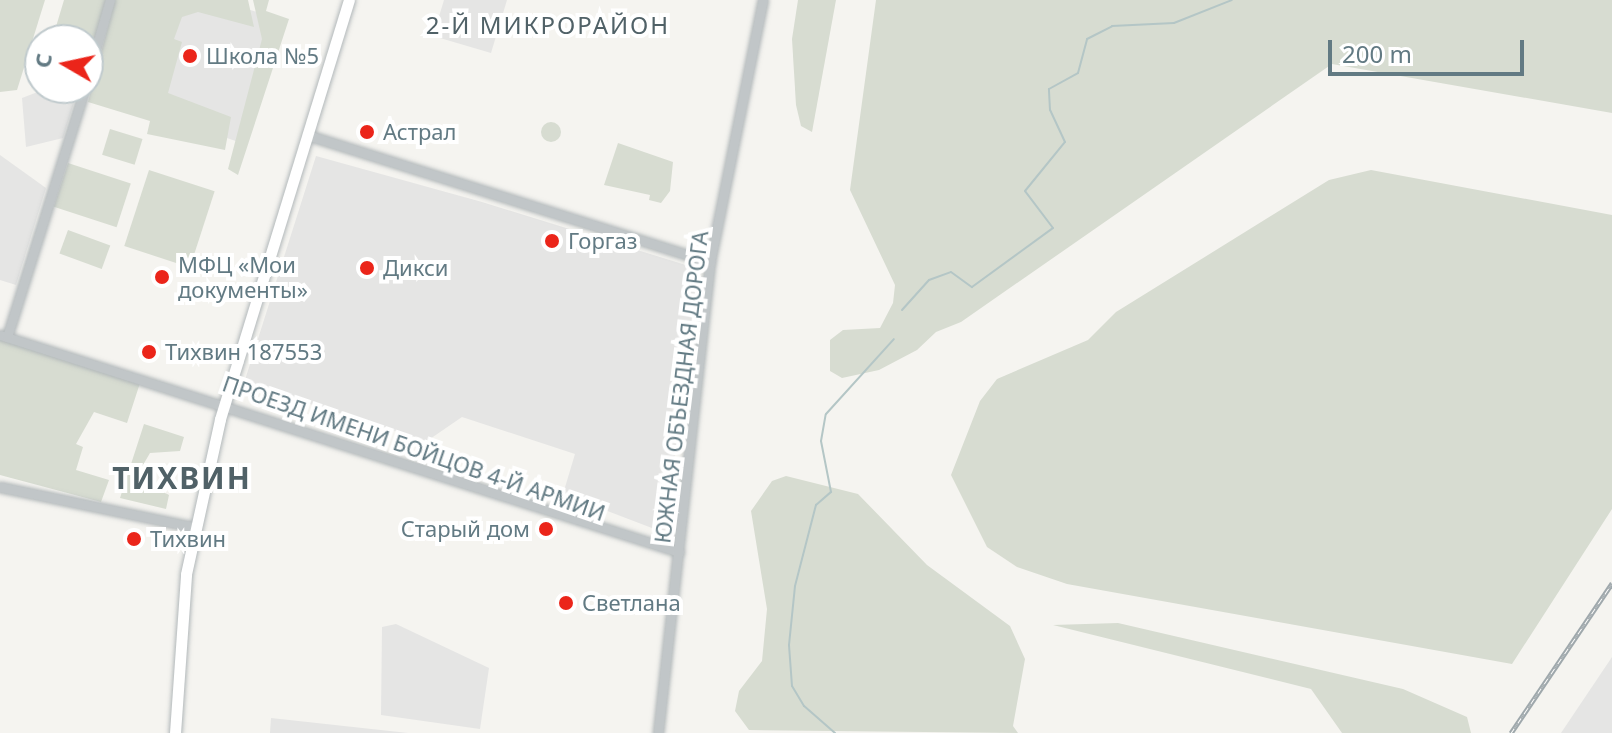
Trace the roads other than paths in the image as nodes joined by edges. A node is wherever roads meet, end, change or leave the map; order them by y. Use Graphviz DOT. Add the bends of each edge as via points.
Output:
graph roads {
  1 [pos="110,0"];
  2 [pos="349,0"];
  3 [pos="763,0"];
  4 [pos="103,24"];
  5 [pos="80,104"];
  6 [pos="307,135"];
  7 [pos="710,262"];
  8 [pos="3,336"];
  9 [pos="224,403"];
  10 [pos="0,487"];
  11 [pos="194,527"];
  12 [pos="679,552"];
  13 [pos="175,733"];
  14 [pos="658,733"];
  1 -- 4 [label="street"];
  2 -- 6 [label="main road"];
  3 -- 7 [label="street, ЮЖНАЯ ОБЪЕЗДНАЯ ДОРОГА"];
  5 -- 8 [label="street"];
  6 -- 7 [label="street"];
  6 -- 9 [label="main road"];
  7 -- 12 [label="street, ЮЖНАЯ ОБЪЕЗДНАЯ ДОРОГА"];
  8 -- 9 [label="street, ПРОЕЗД ИМЕНИ БОЙЦОВ 4-Й АРМИИ"];
  9 -- 11 [label="main road"];
  9 -- 12 [label="street, ПРОЕЗД ИМЕНИ БОЙЦОВ 4-Й АРМИИ" via="525,507"];
  10 -- 11 [label="street"];
  11 -- 13 [label="main road"];
  12 -- 14 [label="street, ЮЖНАЯ ОБЪЕЗДНАЯ ДОРОГА"];
}
